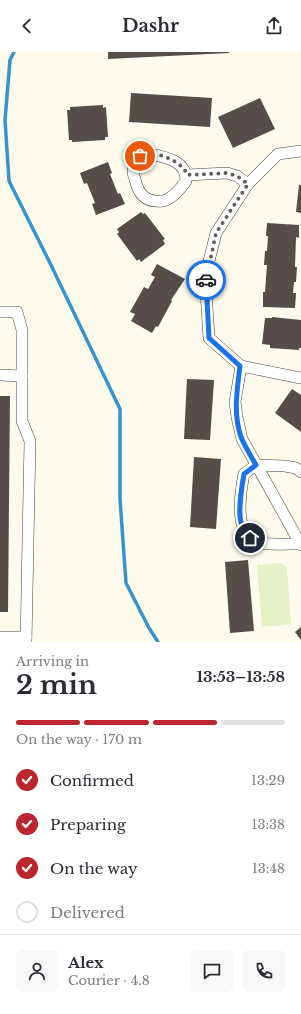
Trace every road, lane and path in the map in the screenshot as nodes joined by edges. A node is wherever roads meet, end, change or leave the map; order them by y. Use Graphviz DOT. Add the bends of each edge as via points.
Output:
graph roads {
  1 [pos="301,151"];
  2 [pos="187,175"];
  3 [pos="248,184"];
  4 [pos="0,312"];
  5 [pos="240,366"];
  6 [pos="0,375"];
  7 [pos="22,376"];
  8 [pos="301,378"];
  9 [pos="256,465"];
  10 [pos="301,472"];
  11 [pos="301,545"];
  12 [pos="0,637"];
  13 [pos="26,639"];
  1 -- 3 [label="lane" via="278,154"];
  2 -- 2 [label="lane" via="180,164 150,154 140,156 133,171 141,196 164,201 186,181"];
  2 -- 3 [label="lane" via="227,173"];
  3 -- 5 [label="lane" via="216,233 206,277 209,338"];
  4 -- 7 [label="lane" via="17,312 22,330"];
  5 -- 8 [label="lane"];
  5 -- 9 [label="lane" via="235,402 237,417 242,439"];
  6 -- 7 [label="lane"];
  7 -- 13 [label="lane" via="22,421 30,441"];
  9 -- 10 [label="lane" via="285,466"];
  9 -- 11 [label="lane"];
  9 -- 11 [label="lane" via="244,474 240,521 244,531 260,543"];
  12 -- 13 [label="lane"];
}
